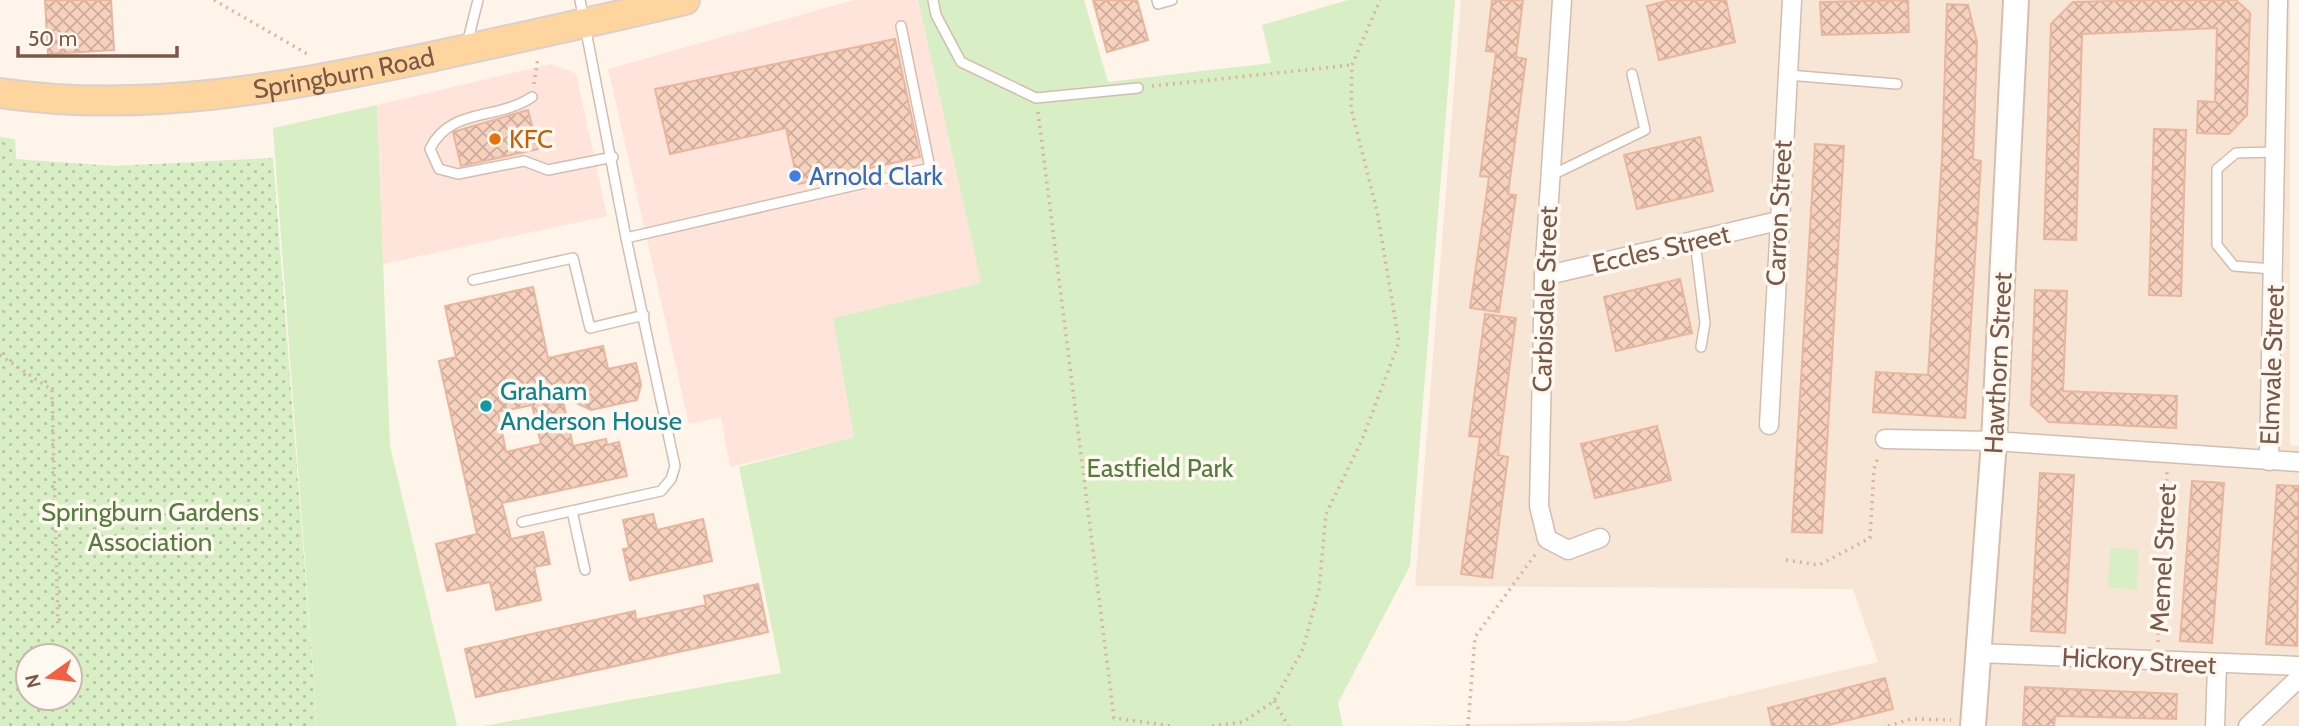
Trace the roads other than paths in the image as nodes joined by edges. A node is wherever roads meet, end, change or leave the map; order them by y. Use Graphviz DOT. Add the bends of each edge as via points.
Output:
graph roads {
  1 [pos="478,0"];
  2 [pos="685,0"];
  3 [pos="933,0"];
  4 [pos="1157,0"];
  5 [pos="1172,0"];
  6 [pos="1562,0"];
  7 [pos="1792,0"];
  8 [pos="2016,0"];
  9 [pos="2278,0"];
  10 [pos="582,12"];
  11 [pos="901,26"];
  12 [pos="466,49"];
  13 [pos="1632,74"];
  14 [pos="1788,75"];
  15 [pos="1897,84"];
  16 [pos="1138,88"];
  17 [pos="0,93"];
  18 [pos="532,97"];
  19 [pos="2276,152"];
  20 [pos="613,157"];
  21 [pos="1550,176"];
  22 [pos="1778,221"];
  23 [pos="626,238"];
  24 [pos="1695,241"];
  25 [pos="2274,270"];
  26 [pos="1544,276"];
  27 [pos="473,280"];
  28 [pos="644,315"];
  29 [pos="1701,347"];
  30 [pos="1769,425"];
  31 [pos="1885,439"];
  32 [pos="1994,441"];
  33 [pos="2269,461"];
  34 [pos="2299,462"];
  35 [pos="572,511"];
  36 [pos="522,522"];
  37 [pos="1600,538"];
  38 [pos="585,570"];
  39 [pos="1979,653"];
  40 [pos="2217,665"];
  41 [pos="2299,666"];
  42 [pos="2299,678"];
  43 [pos="1974,724"];
  44 [pos="2215,726"];
  45 [pos="2248,726"];
  1 -- 12 [label="lane"];
  2 -- 10 [label="main road, Springburn Road"];
  3 -- 16 [label="lane" via="961,62 1036,98"];
  4 -- 5 [label="lane" via="1158,4"];
  6 -- 21 [label="street, Carbisdale Street"];
  7 -- 14 [label="street, Carron Street"];
  8 -- 32 [label="main road, Hawthorn Street"];
  9 -- 19 [label="street, Elmvale Street"];
  10 -- 12 [label="main road, Springburn Road" via="542,33"];
  10 -- 20 [label="lane"];
  11 -- 23 [label="lane" via="930,168"];
  12 -- 17 [label="main road, Springburn Road" via="254,91 172,100 102,102"];
  13 -- 21 [label="lane" via="1645,130"];
  14 -- 15 [label="lane"];
  14 -- 22 [label="street, Carron Street"];
  18 -- 20 [label="lane" via="515,108 451,123 438,132 430,149 439,169 458,174 524,161 548,170"];
  19 -- 25 [label="street, Elmvale Street"];
  19 -- 25 [label="lane, Elmvale Street" via="2235,153 2217,169 2217,245 2234,266"];
  20 -- 23 [label="lane"];
  21 -- 26 [label="street, Carbisdale Street"];
  22 -- 24 [label="street, Eccles Street"];
  22 -- 30 [label="street, Carron Street"];
  23 -- 28 [label="lane"];
  24 -- 26 [label="street, Eccles Street"];
  24 -- 29 [label="lane" via="1705,323"];
  25 -- 33 [label="street, Elmvale Street"];
  26 -- 37 [label="street, Carbisdale Street" via="1539,506 1547,539 1568,550"];
  27 -- 28 [label="lane" via="573,258 590,328"];
  28 -- 35 [label="lane" via="675,466 671,479 661,491"];
  31 -- 32 [label="street, Memel Street"];
  32 -- 33 [label="street, Memel Street"];
  32 -- 39 [label="main road, Hawthorn Street"];
  33 -- 34 [label="street, Memel Street"];
  35 -- 36 [label="lane"];
  35 -- 38 [label="lane"];
  39 -- 40 [label="street, Hickory Street"];
  39 -- 43 [label="main road, Hawthorn Street"];
  40 -- 41 [label="street, Hickory Street"];
  40 -- 44 [label="street"];
  42 -- 45 [label="street"];
}
